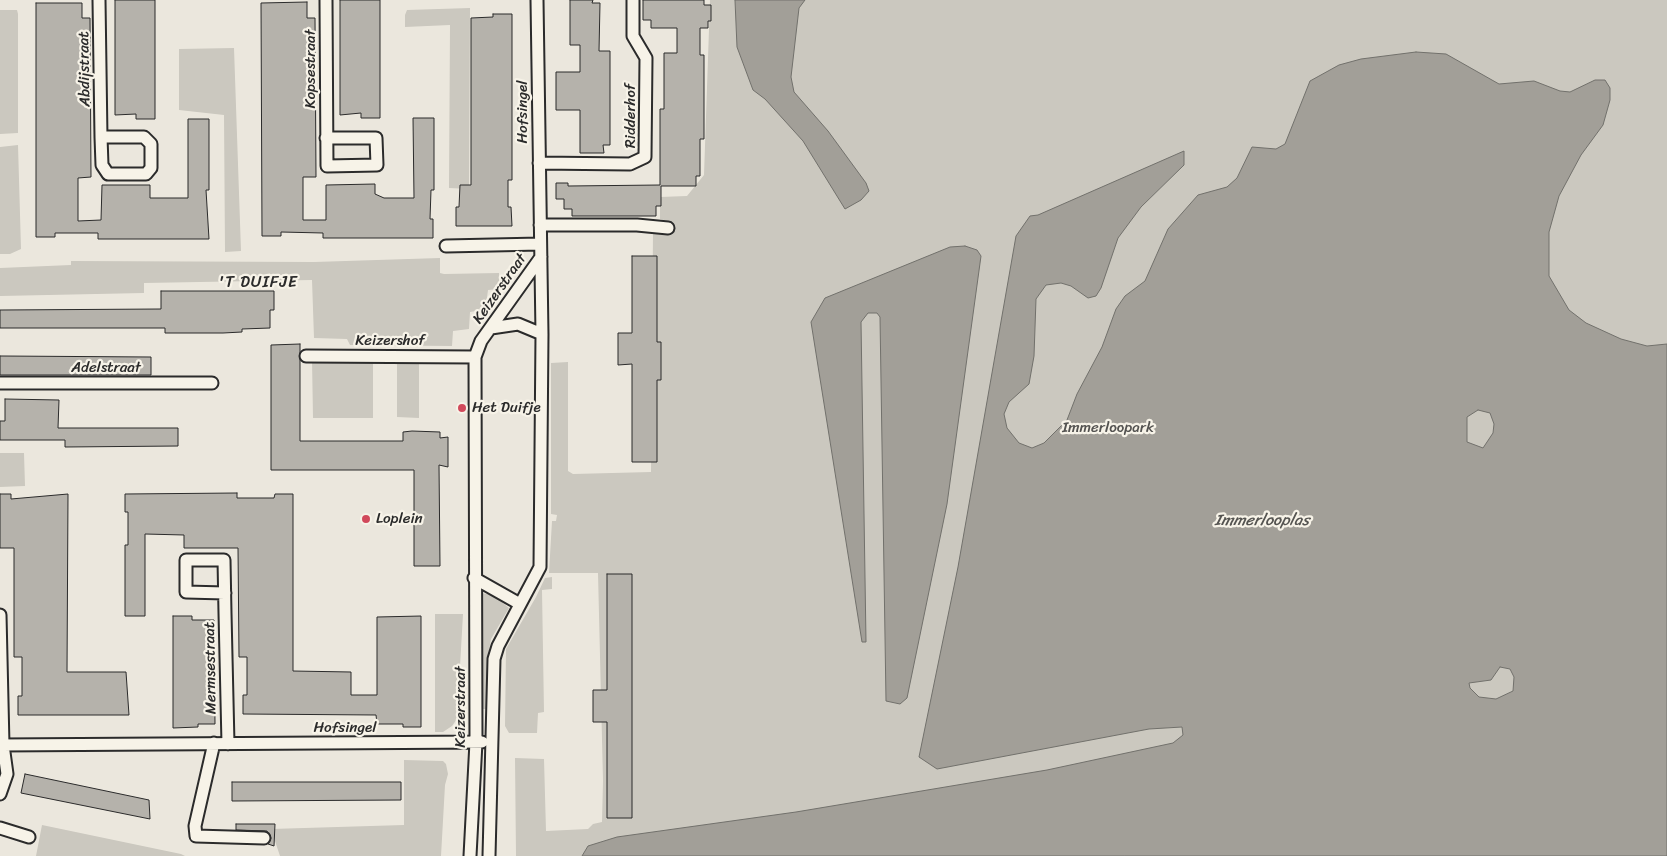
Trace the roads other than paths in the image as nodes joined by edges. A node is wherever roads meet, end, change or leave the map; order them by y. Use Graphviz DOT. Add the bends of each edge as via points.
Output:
graph roads {
  1 [pos="98,0"];
  2 [pos="326,0"];
  3 [pos="537,0"];
  4 [pos="633,0"];
  5 [pos="101,137"];
  6 [pos="326,138"];
  7 [pos="538,163"];
  8 [pos="540,224"];
  9 [pos="668,228"];
  10 [pos="540,244"];
  11 [pos="446,246"];
  12 [pos="541,257"];
  13 [pos="491,328"];
  14 [pos="542,334"];
  15 [pos="306,356"];
  16 [pos="475,357"];
  17 [pos="212,383"];
  18 [pos="0,384"];
  19 [pos="474,578"];
  20 [pos="225,593"];
  21 [pos="520,604"];
  22 [pos="0,615"];
  23 [pos="476,742"];
  24 [pos="492,742"];
  25 [pos="1,744"];
  26 [pos="214,744"];
  27 [pos="228,744"];
  28 [pos="0,794"];
  29 [pos="0,828"];
  30 [pos="29,837"];
  31 [pos="264,838"];
  32 [pos="470,856"];
  33 [pos="489,856"];
  1 -- 5 [label="street, Abdijstraat"];
  2 -- 6 [label="street, Kopsestraat"];
  3 -- 7 [label="street, Hofsingel"];
  4 -- 7 [label="street, Ridderhof" via="633,36 646,58 646,157 630,164"];
  5 -- 5 [label="street, Abdijstraat" via="144,138 151,144 151,168 146,174 108,174 102,164"];
  6 -- 6 [label="street, Kopsestraat" via="326,166 377,165 376,138"];
  7 -- 8 [label="street, Hofsingel"];
  8 -- 9 [label="street"];
  8 -- 10 [label="street, Hofsingel"];
  10 -- 11 [label="street"];
  10 -- 12 [label="street, Hofsingel"];
  12 -- 13 [label="street, Keizerstraat"];
  12 -- 14 [label="street, Keizerstraat"];
  13 -- 14 [label="street" via="518,324"];
  13 -- 16 [label="street, Keizerstraat"];
  14 -- 21 [label="street, Keizerstraat" via="540,567"];
  15 -- 16 [label="street, Keizershof"];
  16 -- 19 [label="street, Keizerstraat"];
  17 -- 18 [label="street, Adelstraat"];
  19 -- 21 [label="street"];
  19 -- 23 [label="street, Keizerstraat"];
  20 -- 20 [label="street, Mermsestraat" via="186,592 186,560 224,560"];
  20 -- 27 [label="street, Mermsestraat"];
  21 -- 24 [label="street, Keizerstraat" via="494,660"];
  22 -- 25 [label="street"];
  23 -- 24 [label="street, Hofsingel"];
  23 -- 27 [label="street, Hofsingel"];
  23 -- 32 [label="street, Keizerstraat"];
  24 -- 33 [label="street, Keizerstraat"];
  25 -- 26 [label="street, Hofsingel"];
  25 -- 28 [label="street" via="7,774"];
  26 -- 27 [label="street, Hofsingel"];
  26 -- 31 [label="street" via="195,826 196,836"];
  29 -- 30 [label="street"];
}
